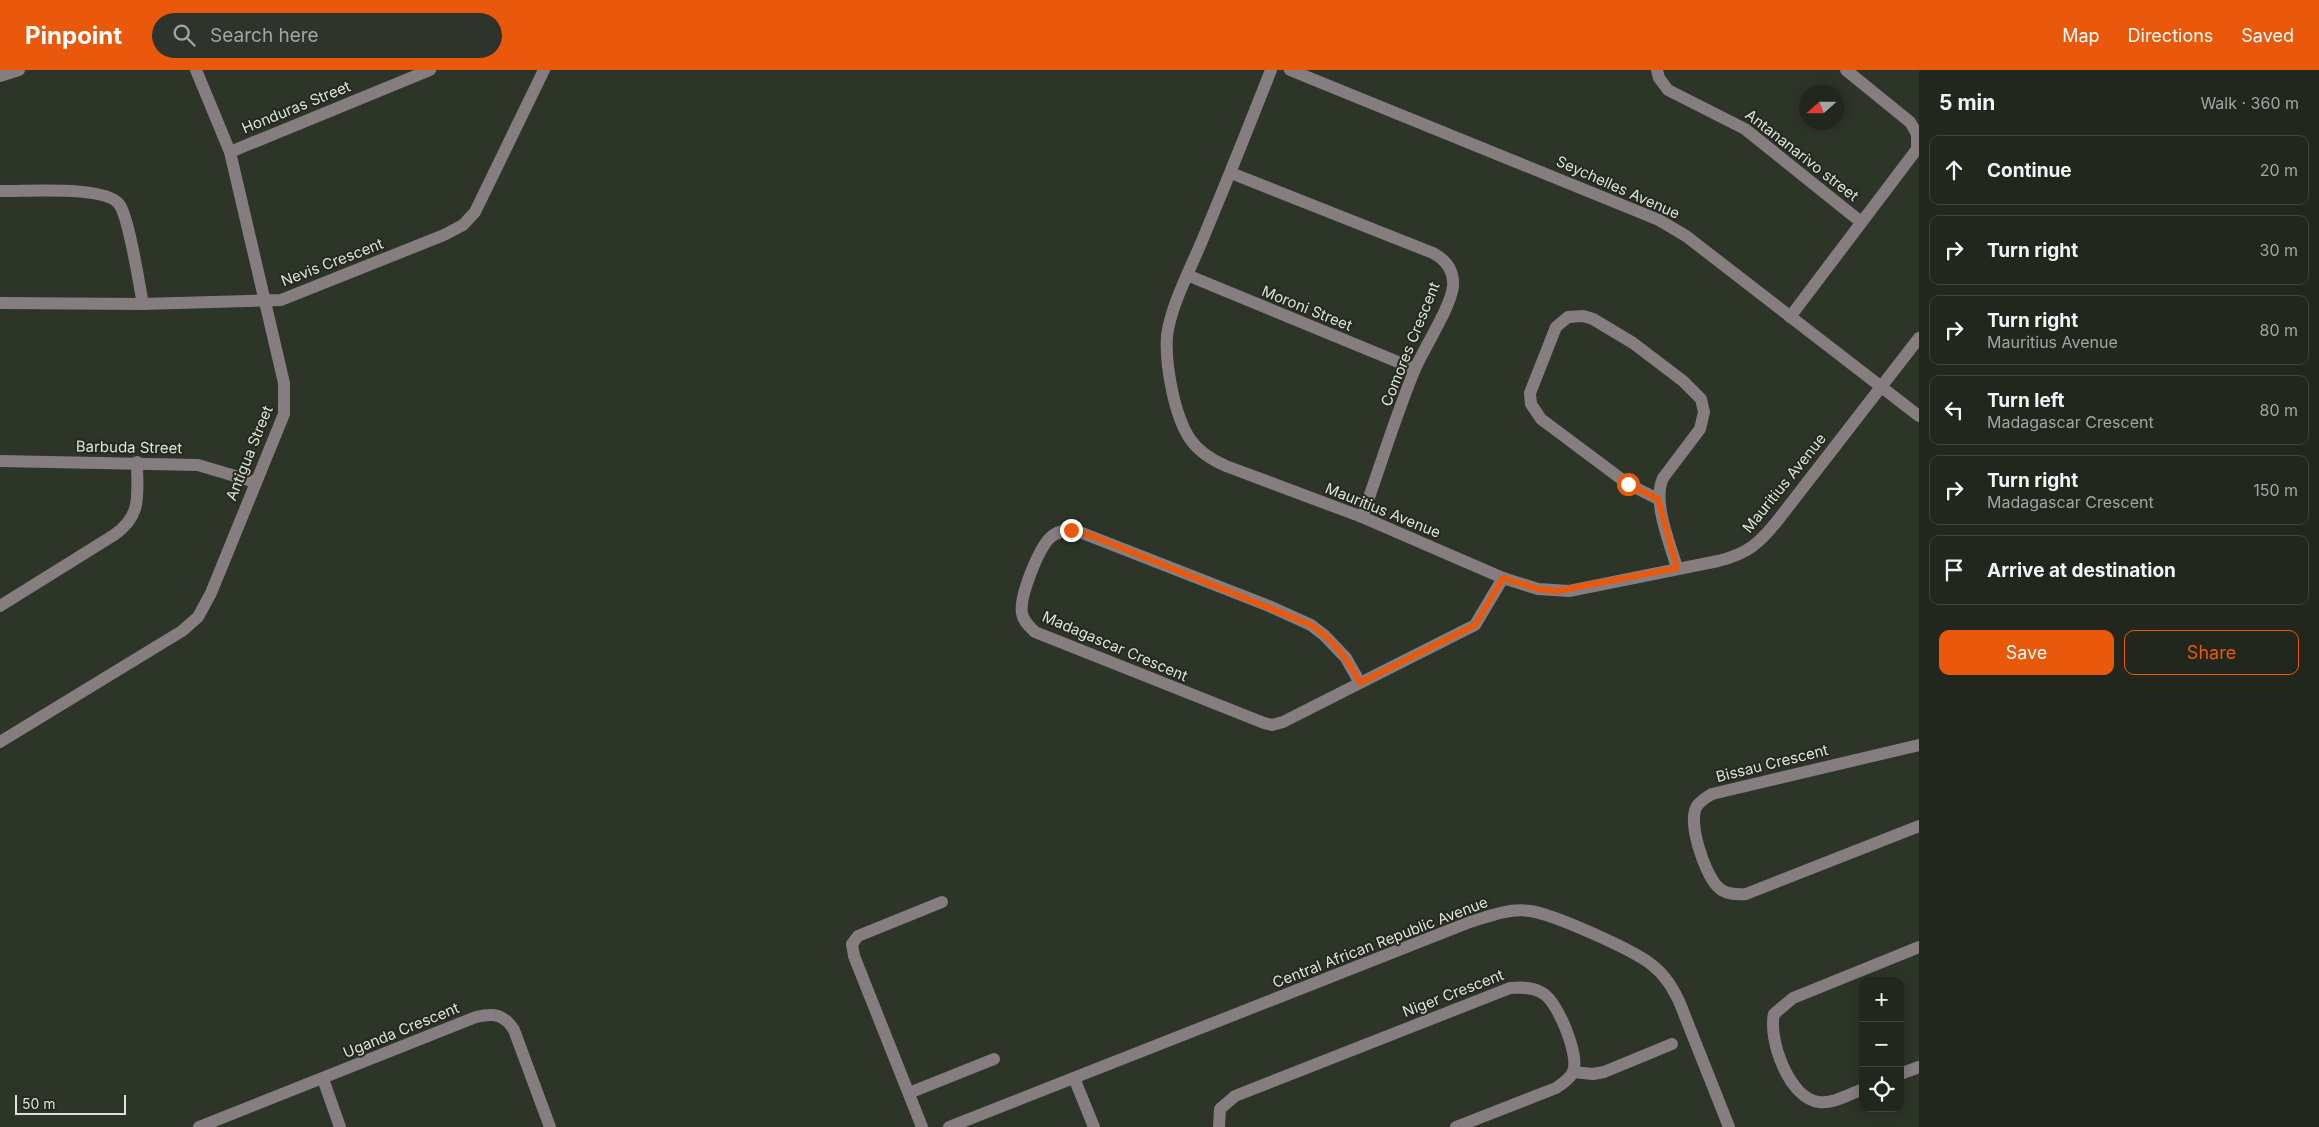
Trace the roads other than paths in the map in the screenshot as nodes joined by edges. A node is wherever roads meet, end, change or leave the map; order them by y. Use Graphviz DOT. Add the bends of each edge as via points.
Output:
graph roads {
  1 [pos="19,70"];
  2 [pos="196,70"];
  3 [pos="430,70"];
  4 [pos="544,70"];
  5 [pos="1271,70"];
  6 [pos="1290,70"];
  7 [pos="1657,70"];
  8 [pos="1846,70"];
  9 [pos="0,76"];
  10 [pos="230,152"];
  11 [pos="1231,173"];
  12 [pos="0,191"];
  13 [pos="1861,222"];
  14 [pos="1188,276"];
  15 [pos="265,299"];
  16 [pos="0,304"];
  17 [pos="143,304"];
  18 [pos="1790,317"];
  19 [pos="1919,338"];
  20 [pos="1415,369"];
  21 [pos="1880,387"];
  22 [pos="1919,416"];
  23 [pos="0,461"];
  24 [pos="137,462"];
  25 [pos="255,482"];
  26 [pos="1658,499"];
  27 [pos="1362,517"];
  28 [pos="1677,568"];
  29 [pos="1503,578"];
  30 [pos="0,606"];
  31 [pos="1360,683"];
  32 [pos="0,742"];
  33 [pos="1919,745"];
  34 [pos="1919,826"];
  35 [pos="942,902"];
  36 [pos="1919,948"];
  37 [pos="1672,1044"];
  38 [pos="994,1059"];
  39 [pos="1919,1066"];
  40 [pos="1573,1072"];
  41 [pos="1904,1072"];
  42 [pos="1074,1078"];
  43 [pos="323,1079"];
  44 [pos="1859,1090"];
  45 [pos="908,1093"];
  46 [pos="199,1127"];
  47 [pos="340,1127"];
  48 [pos="550,1127"];
  49 [pos="922,1127"];
  50 [pos="949,1127"];
  51 [pos="1094,1127"];
  52 [pos="1219,1127"];
  53 [pos="1456,1127"];
  54 [pos="1729,1127"];
  1 -- 9 [label="street"];
  2 -- 10 [label="street, Antigua Street"];
  3 -- 10 [label="street, Honduras Street"];
  4 -- 15 [label="street, Nevis Crescent" via="481,203 463,225 285,299"];
  5 -- 11 [label="street, Mauritius Avenue"];
  6 -- 18 [label="street, Seychelles Avenue" via="1659,220 1686,236"];
  7 -- 13 [label="street, Antananarivo street" via="1668,90 1745,129"];
  8 -- 13 [label="street, Antananarivo street" via="1910,122 1918,141 1917,149"];
  10 -- 15 [label="street, Antigua Street"];
  11 -- 14 [label="street, Mauritius Avenue"];
  11 -- 20 [label="street, Comores Crescent" via="1442,258 1452,276 1452,290"];
  12 -- 17 [label="street" via="92,192 113,199 119,204 125,219"];
  13 -- 18 [label="street"];
  14 -- 20 [label="street, Moroni Street"];
  14 -- 27 [label="street, Mauritius Avenue" via="1169,326 1167,348 1178,410 1190,438 1205,455 1218,462"];
  15 -- 17 [label="street, Nevis Crescent"];
  15 -- 25 [label="street, Antigua Street" via="286,405"];
  16 -- 17 [label="street, Nevis Crescent"];
  18 -- 21 [label="street, Seychelles Avenue"];
  19 -- 21 [label="street"];
  20 -- 27 [label="street, Comores Crescent"];
  21 -- 22 [label="street, Seychelles Avenue"];
  21 -- 28 [label="street, Mauritius Avenue" via="1760,542 1734,557"];
  23 -- 24 [label="street, Barbuda Street"];
  24 -- 25 [label="street, Barbuda Street" via="198,465"];
  24 -- 30 [label="street" via="137,501 129,523"];
  25 -- 32 [label="street, Antigua Street" via="211,593 198,617 182,631"];
  26 -- 26 [label="street" via="1663,478 1700,429 1704,412 1701,399 1683,381 1612,328 1583,316 1563,319 1556,327 1532,386 1533,410 1628,484"];
  26 -- 28 [label="street"];
  27 -- 29 [label="street, Mauritius Avenue"];
  28 -- 29 [label="street, Mauritius Avenue" via="1557,591 1538,589"];
  29 -- 31 [label="street, Madagascar Crescent" via="1475,625"];
  31 -- 31 [label="street, Madagascar Crescent" via="1346,658 1311,625 1077,531 1060,532 1048,540 1023,595 1024,620 1035,632 1264,723 1284,722"];
  33 -- 34 [label="street, Bissau Crescent" via="1712,794 1697,806 1692,818 1712,879 1723,890 1737,895"];
  35 -- 45 [label="street" via="858,936 852,944"];
  36 -- 44 [label="street" via="1793,998 1774,1014 1773,1034 1787,1074 1799,1093 1818,1102 1827,1102"];
  37 -- 40 [label="street" via="1604,1072"];
  38 -- 45 [label="street"];
  39 -- 41 [label="street"];
  40 -- 52 [label="street, Niger Crescent" via="1575,1058 1553,1003 1546,995 1533,989 1510,988 1235,1096 1220,1110"];
  40 -- 53 [label="street" via="1556,1088"];
  42 -- 50 [label="street, Central African Republic Avenue"];
  42 -- 51 [label="street"];
  42 -- 54 [label="street, Central African Republic Avenue" via="1470,922 1504,912 1528,911 1552,917 1636,954 1661,972 1679,1001"];
  43 -- 46 [label="street, Uganda Crescent"];
  43 -- 47 [label="street"];
  43 -- 48 [label="street, Uganda Crescent" via="476,1017 500,1016 514,1030"];
  45 -- 49 [label="street"];
}
